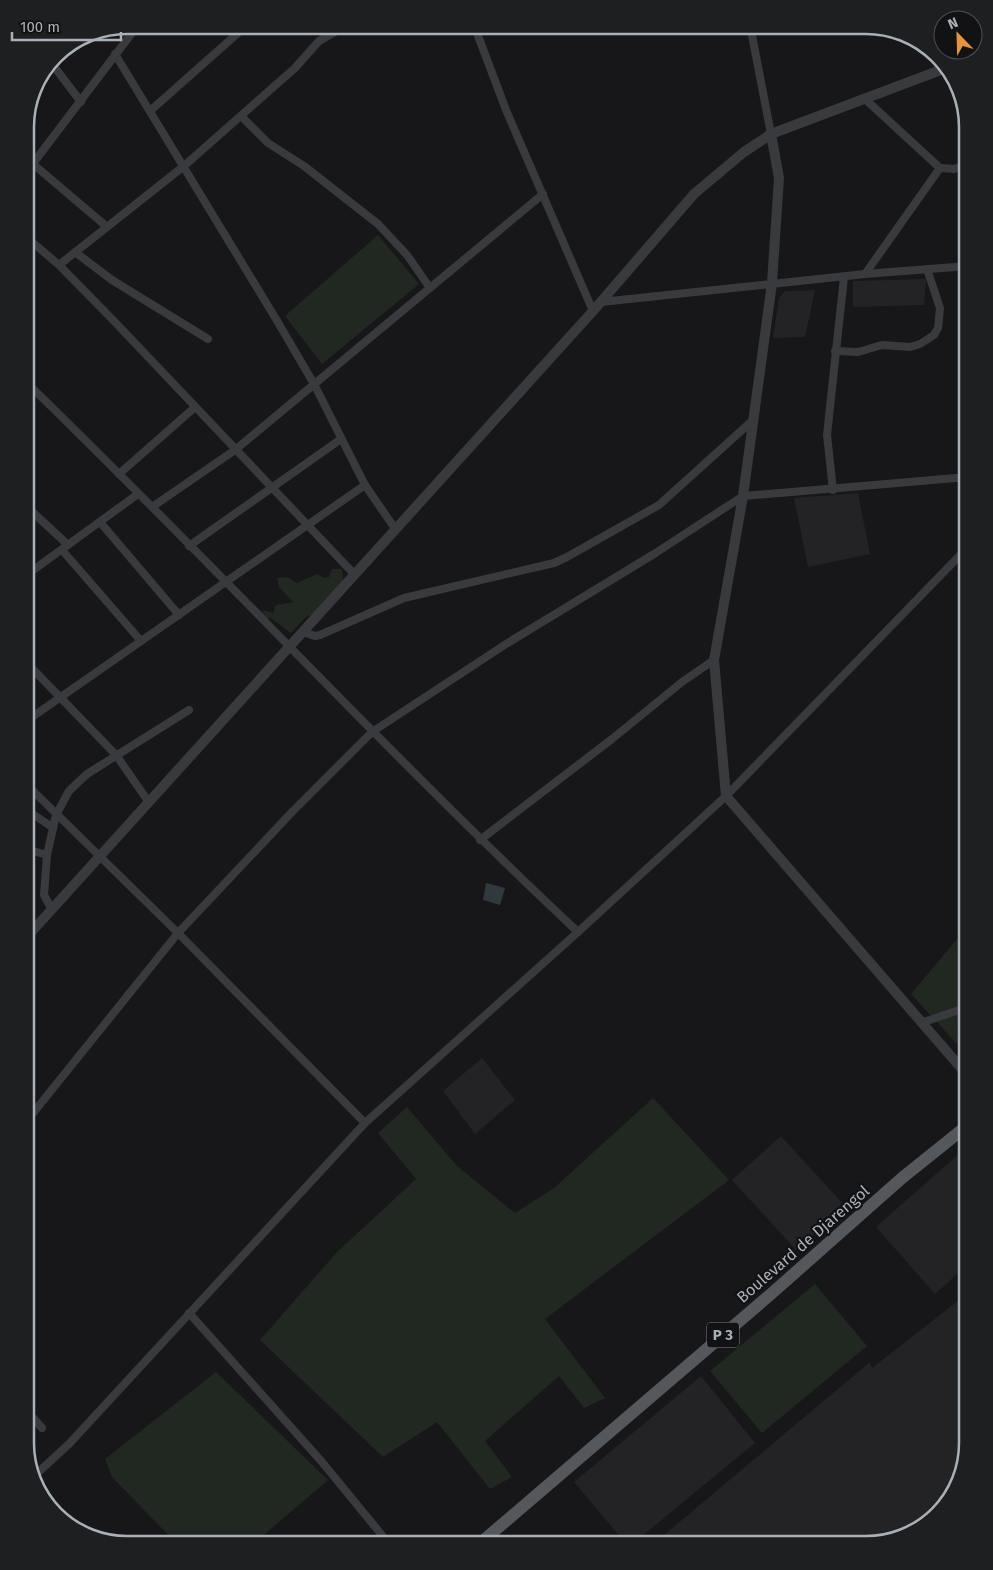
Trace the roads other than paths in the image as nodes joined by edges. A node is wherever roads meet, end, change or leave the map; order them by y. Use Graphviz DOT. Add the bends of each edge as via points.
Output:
graph roads {
  1 [pos="131,34"];
  2 [pos="237,34"];
  3 [pos="331,34"];
  4 [pos="477,34"];
  5 [pos="752,34"];
  6 [pos="115,54"];
  7 [pos="55,68"];
  8 [pos="940,70"];
  9 [pos="865,99"];
  10 [pos="81,102"];
  11 [pos="150,111"];
  12 [pos="241,116"];
  13 [pos="771,134"];
  14 [pos="34,163"];
  15 [pos="34,165"];
  16 [pos="184,166"];
  17 [pos="959,167"];
  18 [pos="940,168"];
  19 [pos="543,194"];
  20 [pos="106,226"];
  21 [pos="34,244"];
  22 [pos="75,252"];
  23 [pos="59,265"];
  24 [pos="959,267"];
  25 [pos="927,269"];
  26 [pos="865,274"];
  27 [pos="844,277"];
  28 [pos="772,283"];
  29 [pos="430,288"];
  30 [pos="601,302"];
  31 [pos="593,311"];
  32 [pos="208,338"];
  33 [pos="835,351"];
  34 [pos="314,384"];
  35 [pos="34,391"];
  36 [pos="194,408"];
  37 [pos="752,421"];
  38 [pos="341,439"];
  39 [pos="236,450"];
  40 [pos="119,474"];
  41 [pos="959,478"];
  42 [pos="365,485"];
  43 [pos="271,488"];
  44 [pos="833,490"];
  45 [pos="138,494"];
  46 [pos="743,496"];
  47 [pos="152,507"];
  48 [pos="34,515"];
  49 [pos="100,522"];
  50 [pos="307,524"];
  51 [pos="396,530"];
  52 [pos="189,546"];
  53 [pos="65,548"];
  54 [pos="959,556"];
  55 [pos="34,570"];
  56 [pos="355,575"];
  57 [pos="226,583"];
  58 [pos="179,615"];
  59 [pos="303,632"];
  60 [pos="141,641"];
  61 [pos="290,646"];
  62 [pos="714,660"];
  63 [pos="34,670"];
  64 [pos="60,697"];
  65 [pos="189,710"];
  66 [pos="34,716"];
  67 [pos="372,732"];
  68 [pos="116,755"];
  69 [pos="34,792"];
  70 [pos="726,796"];
  71 [pos="148,801"];
  72 [pos="34,815"];
  73 [pos="56,815"];
  74 [pos="52,827"];
  75 [pos="480,840"];
  76 [pos="34,852"];
  77 [pos="47,855"];
  78 [pos="98,857"];
  79 [pos="51,908"];
  80 [pos="34,928"];
  81 [pos="578,932"];
  82 [pos="178,933"];
  83 [pos="959,1010"];
  84 [pos="921,1023"];
  85 [pos="959,1066"];
  86 [pos="34,1112"];
  87 [pos="365,1123"];
  88 [pos="959,1132"];
  89 [pos="189,1313"];
  90 [pos="34,1419"];
  91 [pos="42,1428"];
  92 [pos="39,1472"];
  93 [pos="383,1536"];
  94 [pos="489,1536"];
  1 -- 6 [label="street"];
  2 -- 11 [label="street"];
  3 -- 12 [label="street" via="319,41 300,63"];
  4 -- 19 [label="street"];
  5 -- 13 [label="street"];
  6 -- 10 [label="street"];
  6 -- 11 [label="street"];
  7 -- 10 [label="street"];
  8 -- 9 [label="street"];
  9 -- 13 [label="street"];
  9 -- 18 [label="street"];
  10 -- 14 [label="street"];
  11 -- 16 [label="street"];
  12 -- 16 [label="street"];
  12 -- 29 [label="street" via="268,143 304,166 378,224 407,255"];
  13 -- 28 [label="street" via="779,178"];
  13 -- 30 [label="street" via="694,194"];
  15 -- 20 [label="street"];
  16 -- 20 [label="street"];
  16 -- 34 [label="street"];
  17 -- 18 [label="street"];
  18 -- 26 [label="street"];
  19 -- 29 [label="street"];
  19 -- 31 [label="street"];
  20 -- 22 [label="street"];
  21 -- 23 [label="street"];
  22 -- 23 [label="street"];
  22 -- 32 [label="street" via="112,280"];
  23 -- 36 [label="street"];
  24 -- 25 [label="street"];
  25 -- 26 [label="street"];
  25 -- 33 [label="street" via="940,308 934,335 910,347 882,345 858,352"];
  26 -- 27 [label="street"];
  27 -- 28 [label="street"];
  27 -- 33 [label="street"];
  28 -- 30 [label="street"];
  28 -- 37 [label="street"];
  29 -- 34 [label="street"];
  30 -- 31 [label="street"];
  31 -- 51 [label="street"];
  33 -- 44 [label="street" via="827,436"];
  34 -- 38 [label="street"];
  34 -- 39 [label="street"];
  35 -- 40 [label="street"];
  36 -- 39 [label="street"];
  36 -- 40 [label="street"];
  37 -- 46 [label="street"];
  37 -- 59 [label="street" via="659,505 568,557 404,598 320,635"];
  38 -- 42 [label="street"];
  38 -- 43 [label="street"];
  39 -- 43 [label="street"];
  39 -- 47 [label="street"];
  40 -- 45 [label="street"];
  41 -- 44 [label="street"];
  42 -- 50 [label="street"];
  42 -- 51 [label="street"];
  43 -- 50 [label="street"];
  43 -- 52 [label="street"];
  44 -- 46 [label="street"];
  45 -- 47 [label="street"];
  45 -- 49 [label="street"];
  46 -- 62 [label="street"];
  46 -- 67 [label="street"];
  47 -- 52 [label="street"];
  48 -- 53 [label="street"];
  49 -- 53 [label="street"];
  49 -- 58 [label="street"];
  50 -- 56 [label="street"];
  50 -- 57 [label="street"];
  51 -- 56 [label="street"];
  52 -- 57 [label="street"];
  53 -- 55 [label="street"];
  53 -- 60 [label="street"];
  54 -- 70 [label="street"];
  56 -- 59 [label="street"];
  57 -- 58 [label="street"];
  57 -- 61 [label="street"];
  58 -- 60 [label="street"];
  59 -- 61 [label="street"];
  60 -- 64 [label="street"];
  61 -- 67 [label="street"];
  61 -- 71 [label="street"];
  62 -- 70 [label="street"];
  62 -- 75 [label="street"];
  63 -- 64 [label="street"];
  64 -- 66 [label="street"];
  64 -- 68 [label="street"];
  65 -- 68 [label="street"];
  67 -- 75 [label="street"];
  67 -- 82 [label="street"];
  68 -- 71 [label="street"];
  68 -- 73 [label="street" via="87,774 69,792"];
  69 -- 73 [label="street"];
  70 -- 81 [label="street"];
  70 -- 84 [label="street"];
  71 -- 78 [label="street"];
  72 -- 74 [label="street"];
  73 -- 74 [label="street"];
  73 -- 78 [label="street"];
  74 -- 77 [label="street"];
  75 -- 81 [label="street"];
  76 -- 77 [label="street"];
  77 -- 79 [label="street" via="44,896"];
  78 -- 79 [label="street"];
  78 -- 82 [label="street"];
  79 -- 80 [label="street"];
  81 -- 87 [label="street"];
  82 -- 86 [label="street"];
  82 -- 87 [label="street"];
  83 -- 84 [label="street"];
  84 -- 85 [label="street"];
  87 -- 89 [label="street"];
  88 -- 94 [label="main road, Boulevard de Djarengol / P 3"];
  89 -- 92 [label="street" via="69,1444"];
  89 -- 93 [label="street" via="322,1462"];
  90 -- 91 [label="street"];
}
